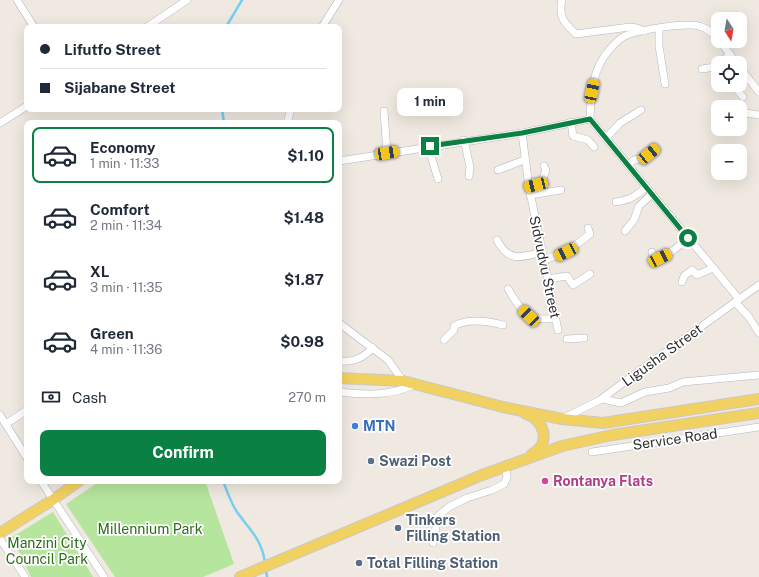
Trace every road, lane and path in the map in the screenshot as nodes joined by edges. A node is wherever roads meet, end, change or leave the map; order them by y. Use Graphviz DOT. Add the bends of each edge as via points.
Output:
graph roads {
  1 [pos="17,0"];
  2 [pos="187,0"];
  3 [pos="339,0"];
  4 [pos="562,0"];
  5 [pos="32,24"];
  6 [pos="151,24"];
  7 [pos="324,24"];
  8 [pos="659,29"];
  9 [pos="644,31"];
  10 [pos="711,31"];
  11 [pos="725,48"];
  12 [pos="730,54"];
  13 [pos="711,68"];
  14 [pos="702,69"];
  15 [pos="747,78"];
  16 [pos="665,84"];
  17 [pos="758,89"];
  18 [pos="739,92"];
  19 [pos="743,97"];
  20 [pos="24,108"];
  21 [pos="641,110"];
  22 [pos="384,111"];
  23 [pos="747,113"];
  24 [pos="759,115"];
  25 [pos="590,119"];
  26 [pos="572,122"];
  27 [pos="0,123"];
  28 [pos="522,133"];
  29 [pos="606,138"];
  30 [pos="464,140"];
  31 [pos="430,146"];
  32 [pos="594,147"];
  33 [pos="655,149"];
  34 [pos="387,153"];
  35 [pos="342,160"];
  36 [pos="524,160"];
  37 [pos="628,165"];
  38 [pos="544,166"];
  39 [pos="498,170"];
  40 [pos="469,176"];
  41 [pos="438,180"];
  42 [pos="528,187"];
  43 [pos="646,187"];
  44 [pos="561,190"];
  45 [pos="652,194"];
  46 [pos="530,195"];
  47 [pos="616,202"];
  48 [pos="588,228"];
  49 [pos="625,231"];
  50 [pos="688,238"];
  51 [pos="497,240"];
  52 [pos="542,252"];
  53 [pos="652,252"];
  54 [pos="543,260"];
  55 [pos="713,268"];
  56 [pos="590,274"];
  57 [pos="547,279"];
  58 [pos="682,282"];
  59 [pos="759,285"];
  60 [pos="508,289"];
  61 [pos="737,300"];
  62 [pos="555,318"];
  63 [pos="342,325"];
  64 [pos="502,325"];
  65 [pos="558,330"];
  66 [pos="759,332"];
  67 [pos="584,338"];
  68 [pos="567,339"];
  69 [pos="444,340"];
  70 [pos="373,348"];
  71 [pos="342,361"];
  72 [pos="759,375"];
  73 [pos="342,378"];
  74 [pos="403,381"];
  75 [pos="416,384"];
  76 [pos="342,392"];
  77 [pos="603,399"];
  78 [pos="759,399"];
  79 [pos="503,407"];
  80 [pos="24,412"];
  81 [pos="759,413"];
  82 [pos="0,415"];
  83 [pos="562,419"];
  84 [pos="6,424"];
  85 [pos="759,427"];
  86 [pos="592,452"];
  87 [pos="24,453"];
  88 [pos="507,465"];
  89 [pos="43,484"];
  90 [pos="76,484"];
  91 [pos="54,499"];
  92 [pos="0,533"];
  93 [pos="0,539"];
  94 [pos="433,543"];
  95 [pos="242,576"];
  96 [pos="25,577"];
  97 [pos="104,577"];
  1 -- 5 [label="street"];
  2 -- 6 [label="street"];
  3 -- 7 [label="street"];
  4 -- 9 [label="street" via="562,19 576,34 630,27"];
  8 -- 9 [label="street"];
  8 -- 10 [label="street" via="690,24"];
  8 -- 16 [label="street"];
  9 -- 25 [label="street" via="622,38 609,51 595,72"];
  11 -- 12 [label="street"];
  13 -- 14 [label="street"];
  15 -- 17 [label="street"];
  18 -- 19 [label="street"];
  20 -- 27 [label="street"];
  21 -- 29 [label="street" via="620,123"];
  22 -- 34 [label="street"];
  23 -- 24 [label="street"];
  25 -- 26 [label="street"];
  25 -- 29 [label="street"];
  26 -- 28 [label="street"];
  26 -- 32 [label="street" via="573,136 588,140"];
  28 -- 30 [label="street"];
  28 -- 36 [label="street, Sidvudvu Street"];
  29 -- 37 [label="street"];
  30 -- 31 [label="street"];
  30 -- 40 [label="street" via="470,167"];
  31 -- 34 [label="street"];
  31 -- 41 [label="street"];
  33 -- 37 [label="street" via="646,158 634,160"];
  34 -- 35 [label="street"];
  36 -- 39 [label="street"];
  36 -- 42 [label="street, Sidvudvu Street"];
  37 -- 43 [label="street"];
  38 -- 42 [label="street" via="546,170 541,184"];
  42 -- 46 [label="street, Sidvudvu Street"];
  43 -- 45 [label="street"];
  43 -- 47 [label="street" via="638,195"];
  44 -- 46 [label="street"];
  45 -- 49 [label="street" via="639,206 634,220"];
  45 -- 50 [label="street"];
  46 -- 52 [label="street, Sidvudvu Street"];
  48 -- 54 [label="street" via="590,234 582,241 554,257"];
  50 -- 53 [label="street" via="660,258 654,259"];
  50 -- 55 [label="street"];
  51 -- 52 [label="street" via="509,256 528,256"];
  52 -- 54 [label="street, Sidvudvu Street"];
  54 -- 57 [label="street, Sidvudvu Street"];
  55 -- 58 [label="street" via="697,275 692,270 684,276"];
  55 -- 61 [label="street"];
  56 -- 57 [label="street" via="573,285 567,276"];
  57 -- 62 [label="street, Sidvudvu Street"];
  59 -- 61 [label="street, Ligusha Street"];
  60 -- 62 [label="street" via="529,316 542,320"];
  61 -- 66 [label="street"];
  61 -- 77 [label="street, Ligusha Street"];
  62 -- 65 [label="street, Sidvudvu Street"];
  63 -- 70 [label="street"];
  64 -- 69 [label="street" via="478,321 461,322 454,326 454,330"];
  67 -- 68 [label="street"];
  70 -- 71 [label="street" via="352,362"];
  70 -- 74 [label="street" via="388,360"];
  72 -- 77 [label="street" via="683,382 669,388 645,392 621,403"];
  73 -- 74 [label="main road"];
  74 -- 75 [label="main road"];
  75 -- 76 [label="street" via="405,390 388,393"];
  75 -- 79 [label="main road"];
  77 -- 83 [label="street, Ligusha Street"];
  78 -- 83 [label="main road" via="603,423"];
  79 -- 83 [label="main road"];
  79 -- 88 [label="main road" via="530,415 540,423 544,434 541,446 536,452"];
  80 -- 84 [label="street"];
  81 -- 88 [label="main road" via="612,435 562,446"];
  82 -- 84 [label="street"];
  84 -- 87 [label="street"];
  85 -- 86 [label="street, Service Road"];
  88 -- 94 [label="street" via="504,484 467,498 438,516"];
  88 -- 95 [label="main road"];
  89 -- 91 [label="street"];
  90 -- 91 [label="main road"];
  91 -- 92 [label="main road"];
  91 -- 97 [label="street"];
  93 -- 96 [label="street"];
}
